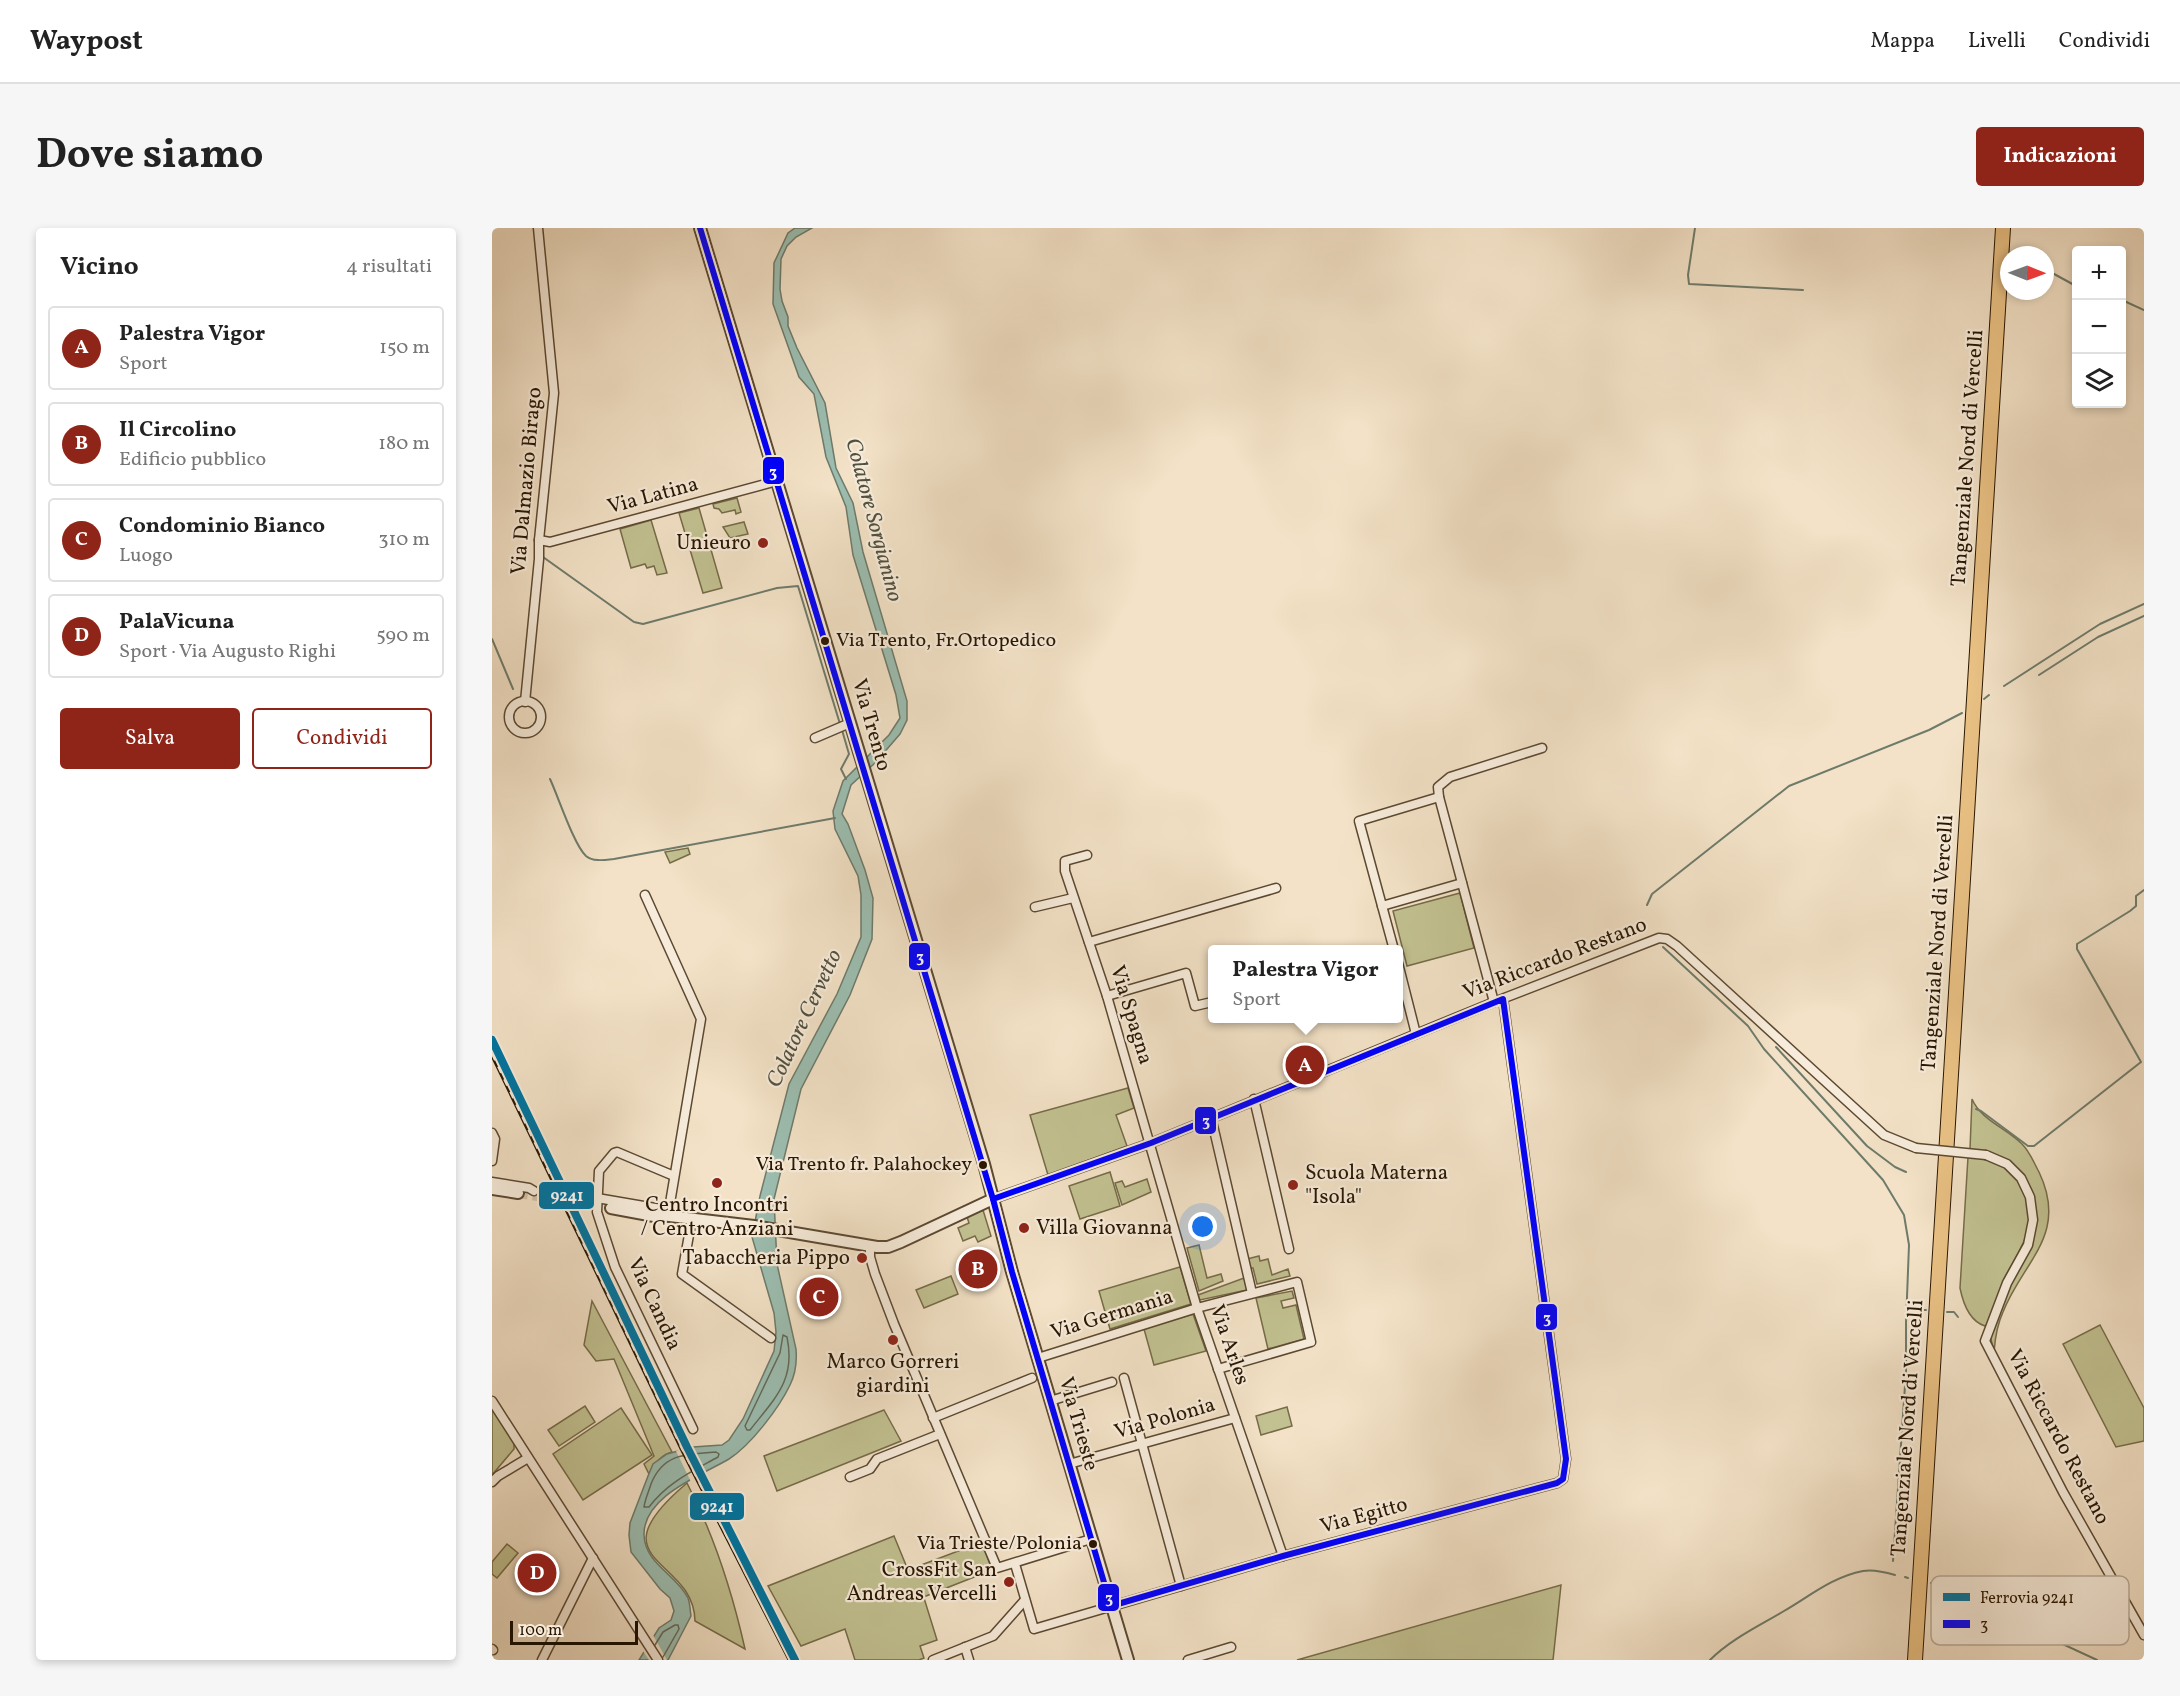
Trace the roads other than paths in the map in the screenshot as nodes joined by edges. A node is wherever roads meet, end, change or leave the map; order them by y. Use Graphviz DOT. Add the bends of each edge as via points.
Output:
graph roads {
  1 [pos="538,228"];
  2 [pos="700,228"];
  3 [pos="2003,228"];
  4 [pos="777,481"];
  5 [pos="539,540"];
  6 [pos="525,702"];
  7 [pos="843,725"];
  8 [pos="815,738"];
  9 [pos="1542,748"];
  10 [pos="1439,797"];
  11 [pos="1087,855"];
  12 [pos="1462,884"];
  13 [pos="1276,888"];
  14 [pos="645,896"];
  15 [pos="1073,898"];
  16 [pos="1382,906"];
  17 [pos="1035,907"];
  18 [pos="1089,942"];
  19 [pos="1393,945"];
  20 [pos="1403,983"];
  21 [pos="1107,996"];
  22 [pos="1498,1001"];
  23 [pos="1208,1003"];
  24 [pos="1416,1034"];
  25 [pos="1254,1099"];
  26 [pos="1211,1118"];
  27 [pos="492,1132"];
  28 [pos="1151,1143"];
  29 [pos="492,1161"];
  30 [pos="674,1176"];
  31 [pos="492,1182"];
  32 [pos="492,1189"];
  33 [pos="534,1191"];
  34 [pos="518,1193"];
  35 [pos="597,1198"];
  36 [pos="993,1199"];
  37 [pos="611,1208"];
  38 [pos="666,1215"];
  39 [pos="692,1218"];
  40 [pos="870,1247"];
  41 [pos="1289,1249"];
  42 [pos="1252,1293"];
  43 [pos="1197,1308"];
  44 [pos="771,1338"];
  45 [pos="1038,1358"];
  46 [pos="1218,1369"];
  47 [pos="1032,1378"];
  48 [pos="1124,1378"];
  49 [pos="1112,1382"];
  50 [pos="492,1401"];
  51 [pos="1050,1401"];
  52 [pos="933,1418"];
  53 [pos="1235,1418"];
  54 [pos="693,1429"];
  55 [pos="940,1434"];
  56 [pos="1142,1444"];
  57 [pos="528,1458"];
  58 [pos="1069,1464"];
  59 [pos="850,1478"];
  60 [pos="492,1482"];
  61 [pos="1090,1539"];
  62 [pos="1283,1556"];
  63 [pos="593,1558"];
  64 [pos="1015,1564"];
  65 [pos="2111,1576"];
  66 [pos="1181,1586"];
  67 [pos="1025,1600"];
  68 [pos="1111,1606"];
  69 [pos="2129,1609"];
  70 [pos="2144,1635"];
  71 [pos="965,1647"];
  72 [pos="1231,1647"];
  73 [pos="542,1660"];
  74 [pos="658,1660"];
  75 [pos="933,1660"];
  76 [pos="969,1660"];
  77 [pos="1128,1660"];
  78 [pos="1188,1660"];
  79 [pos="1915,1660"];
  1 -- 5 [label="street, Via Dalmazio Birago" via="554,393"];
  2 -- 4 [label="street, Via Trento"];
  3 -- 79 [label="main road, Tangenziale Nord di Vercelli"];
  4 -- 5 [label="street, Via Latina" via="550,542"];
  4 -- 7 [label="street, Via Trento"];
  5 -- 6 [label="street, Via Dalmazio Birago"];
  7 -- 8 [label="street"];
  7 -- 36 [label="street, Via Trento" via="859,754"];
  9 -- 10 [label="street" via="1450,777 1438,787"];
  10 -- 12 [label="street"];
  10 -- 16 [label="street" via="1359,821"];
  11 -- 15 [label="street, Via Spagna" via="1065,861"];
  12 -- 16 [label="street"];
  12 -- 22 [label="street"];
  13 -- 18 [label="street"];
  14 -- 30 [label="street" via="701,1019"];
  15 -- 17 [label="street"];
  15 -- 18 [label="street, Via Spagna"];
  16 -- 19 [label="street"];
  18 -- 21 [label="street, Via Spagna"];
  20 -- 24 [label="street"];
  21 -- 23 [label="street" via="1186,974 1195,1006"];
  21 -- 28 [label="street, Via Spagna"];
  22 -- 24 [label="street, Via Riccardo Restano"];
  22 -- 62 [label="street, Via Egitto" via="1566,1459 1563,1479"];
  22 -- 65 [label="street, Via Riccardo Restano, bridge" via="1659,938 1667,939 1884,1134 1916,1148 1986,1155 2007,1164 2021,1178 2030,1197 2033,1220 2028,1245 2007,1283 1985,1341"];
  24 -- 25 [label="street, Via Riccardo Restano"];
  25 -- 26 [label="street, Via Riccardo Restano"];
  25 -- 41 [label="street"];
  26 -- 28 [label="street, Via Riccardo Restano"];
  26 -- 42 [label="street"];
  27 -- 29 [label="street"];
  28 -- 36 [label="street, Via Riccardo Restano"];
  28 -- 43 [label="street, Via Arles"];
  30 -- 35 [label="street, Via Candia" via="616,1152 599,1171"];
  30 -- 38 [label="street"];
  31 -- 33 [label="street"];
  32 -- 34 [label="street"];
  35 -- 38 [label="street, Via Riccardo Restano" via="646,1205 661,1209"];
  35 -- 54 [label="street, Via Candia" via="597,1212 615,1267"];
  36 -- 40 [label="street, Via Riccardo Restano" via="901,1242"];
  36 -- 45 [label="street, Via Trieste"];
  37 -- 38 [label="street, Via Riccardo Restano"];
  38 -- 39 [label="street, Via Riccardo Restano"];
  39 -- 40 [label="street, Via Riccardo Restano"];
  39 -- 44 [label="street" via="682,1274"];
  40 -- 52 [label="street" via="875,1274"];
  42 -- 43 [label="street, Via Germania"];
  42 -- 46 [label="street, Via Germania" via="1297,1282 1311,1342"];
  43 -- 45 [label="street, Via Germania"];
  43 -- 46 [label="street, Via Arles"];
  45 -- 51 [label="street, Via Trieste"];
  46 -- 53 [label="street, Via Arles"];
  47 -- 52 [label="street"];
  48 -- 56 [label="street"];
  49 -- 51 [label="street"];
  50 -- 57 [label="street"];
  51 -- 58 [label="street, Via Trieste"];
  52 -- 55 [label="street"];
  53 -- 56 [label="street, Via Polonia"];
  53 -- 62 [label="street, Via Arles"];
  55 -- 59 [label="street" via="878,1459 870,1469"];
  55 -- 64 [label="street" via="994,1563 997,1568"];
  56 -- 58 [label="street, Via Polonia"];
  56 -- 66 [label="street"];
  57 -- 60 [label="street"];
  57 -- 63 [label="street"];
  58 -- 61 [label="street, Via Trieste"];
  61 -- 64 [label="street"];
  61 -- 68 [label="street, Via Trieste"];
  62 -- 66 [label="street, Via Egitto"];
  63 -- 73 [label="street"];
  63 -- 74 [label="street"];
  64 -- 67 [label="street, Via Egitto"];
  66 -- 68 [label="street, Via Egitto"];
  67 -- 68 [label="street, Via Egitto" via="1034,1629"];
  67 -- 71 [label="street" via="993,1636"];
  68 -- 77 [label="street, Via Trieste"];
  69 -- 70 [label="street, Via Riccardo Restano, bridge"];
  71 -- 75 [label="street"];
  71 -- 76 [label="street"];
  72 -- 78 [label="street"];
}
